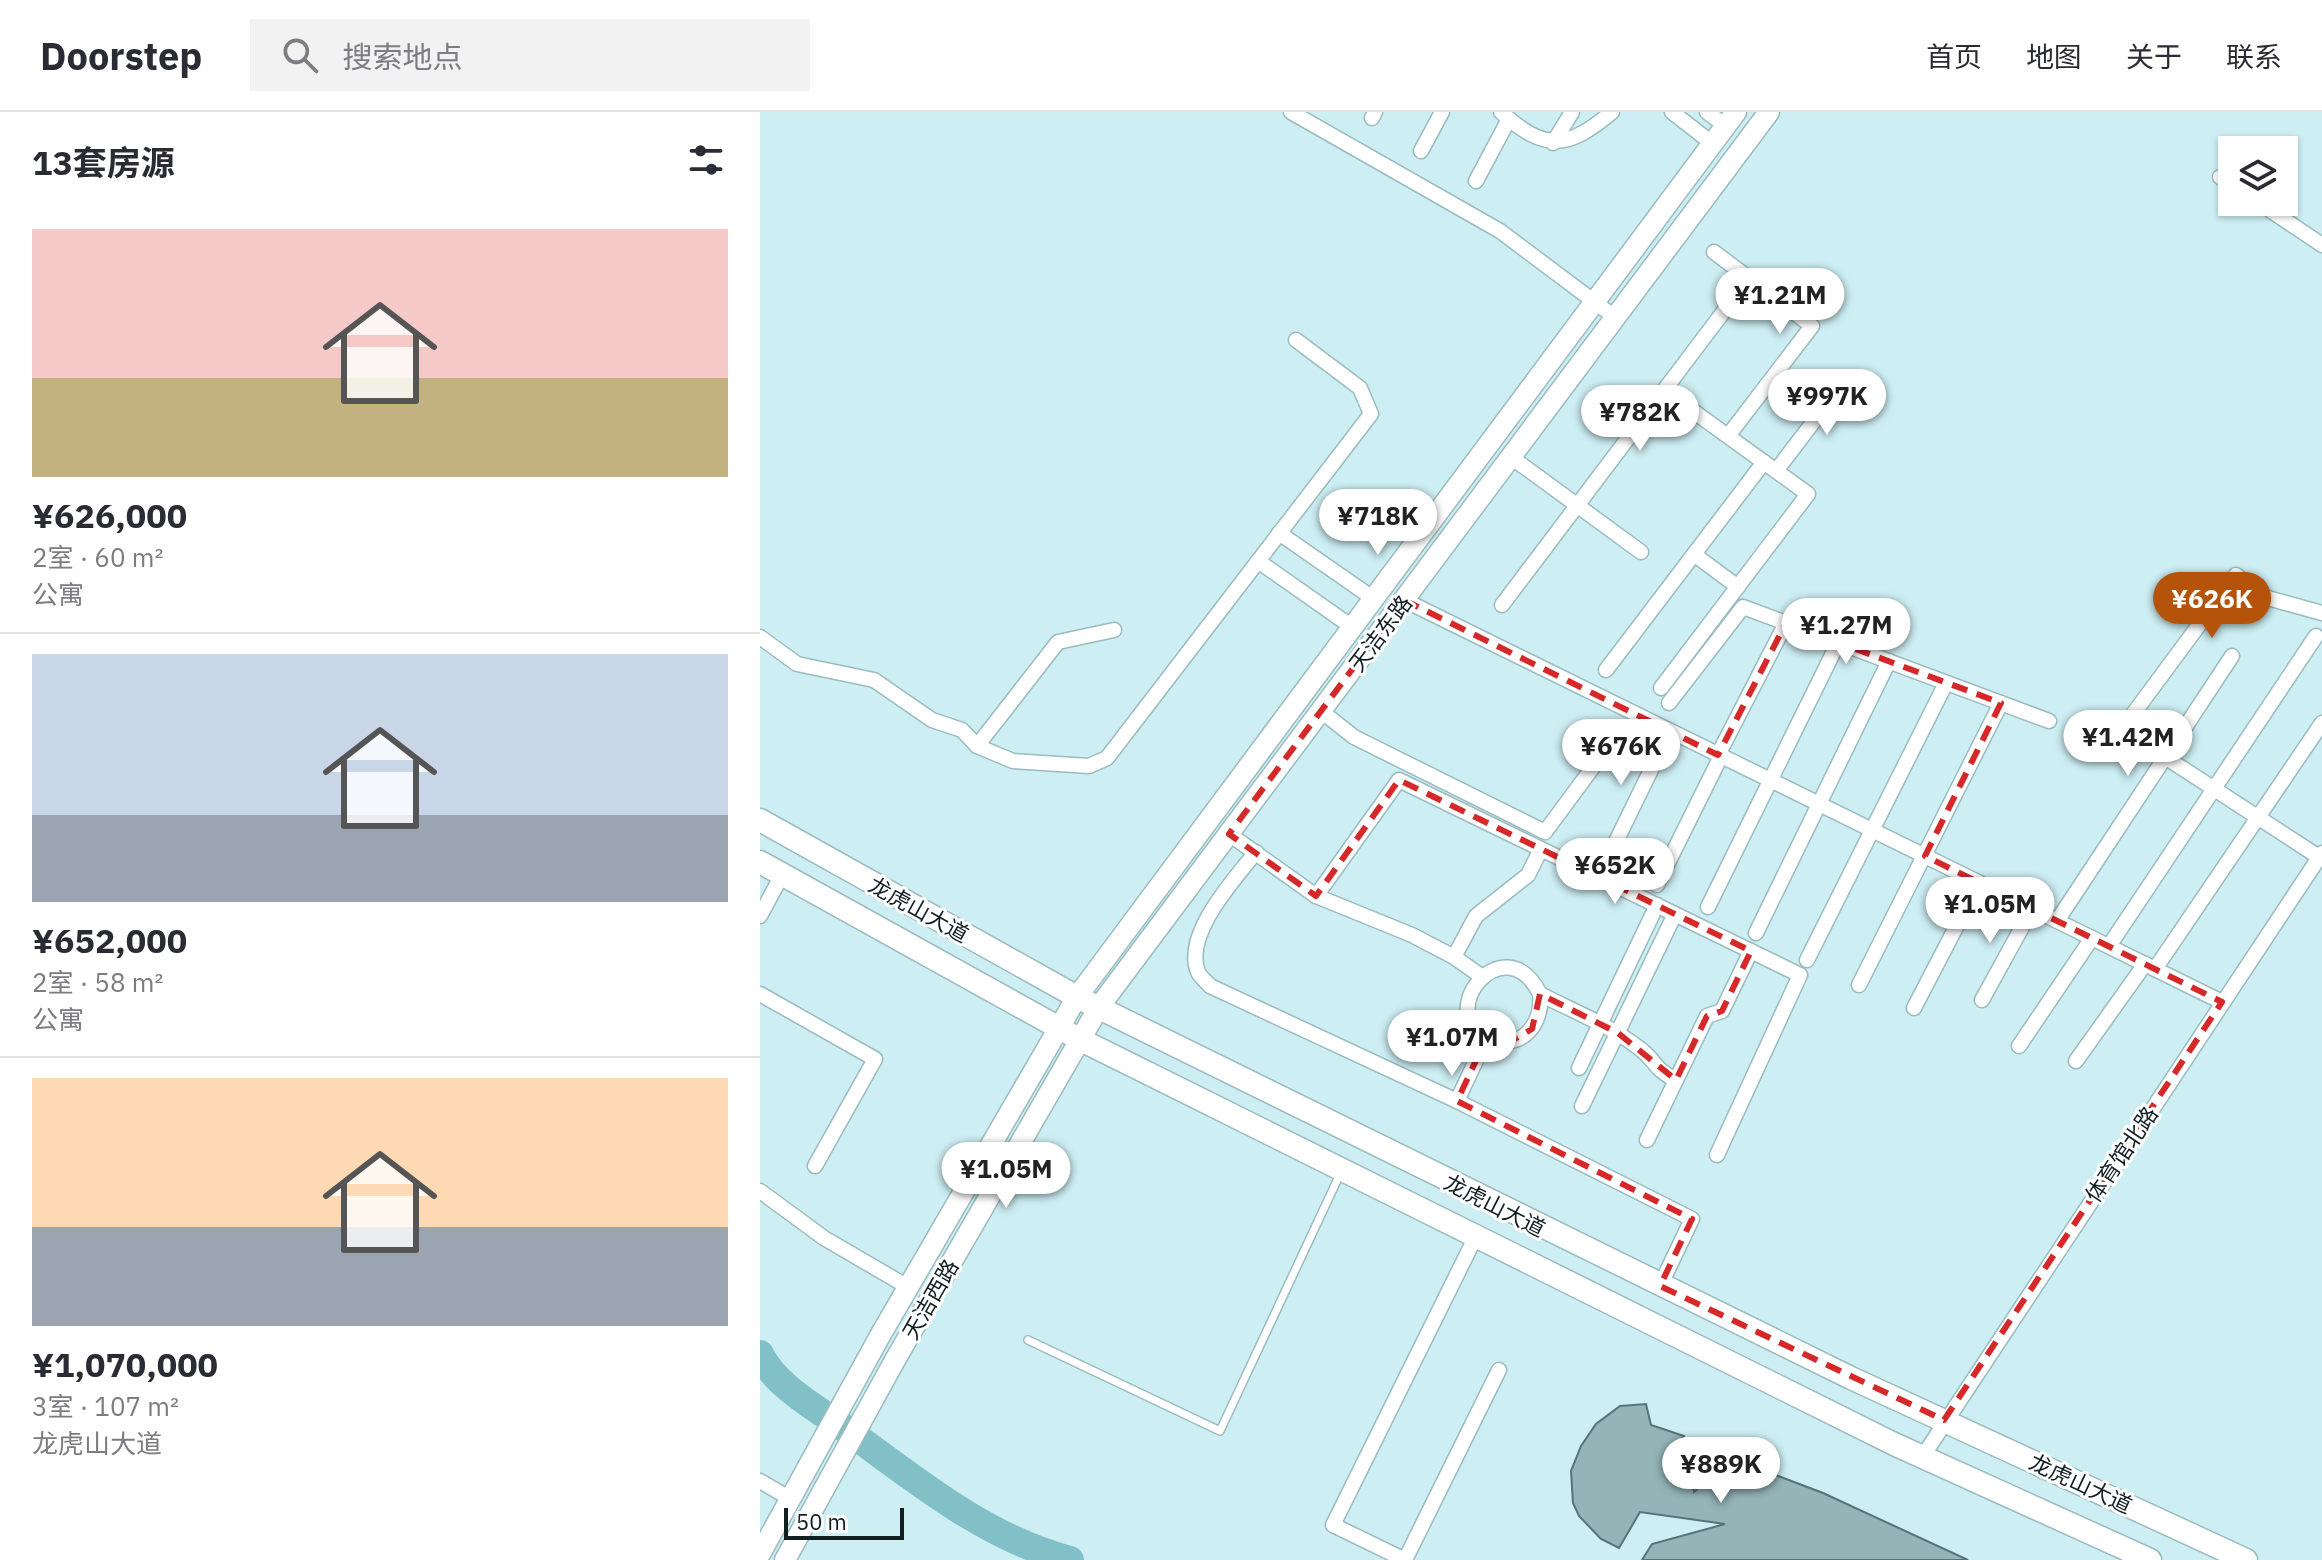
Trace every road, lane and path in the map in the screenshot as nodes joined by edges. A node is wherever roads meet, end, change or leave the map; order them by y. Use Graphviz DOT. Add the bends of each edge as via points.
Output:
graph roads {
  1 [pos="1291,112"];
  2 [pos="1442,112"];
  3 [pos="1572,112"];
  4 [pos="1612,112"];
  5 [pos="1672,112"];
  6 [pos="1707,112"];
  7 [pos="1769,112"];
  8 [pos="1505,116"];
  9 [pos="1731,119"];
  10 [pos="1553,143"];
  11 [pos="1713,144"];
  12 [pos="1421,151"];
  13 [pos="1476,181"];
  14 [pos="2279,216"];
  15 [pos="2322,245"];
  16 [pos="1714,252"];
  17 [pos="1749,278"];
  18 [pos="1594,303"];
  19 [pos="1616,318"];
  20 [pos="1296,340"];
  21 [pos="1846,379"];
  22 [pos="1664,390"];
  23 [pos="1728,436"];
  24 [pos="1511,457"];
  25 [pos="1770,466"];
  26 [pos="1577,505"];
  27 [pos="1279,533"];
  28 [pos="1641,552"];
  29 [pos="1695,555"];
  30 [pos="1258,561"];
  31 [pos="1738,587"];
  32 [pos="1374,599"];
  33 [pos="1404,600"];
  34 [pos="1502,605"];
  35 [pos="2320,610"];
  36 [pos="1786,623"];
  37 [pos="1352,627"];
  38 [pos="1114,630"];
  39 [pos="2316,636"];
  40 [pos="760,637"];
  41 [pos="1838,643"];
  42 [pos="2232,656"];
  43 [pos="1889,661"];
  44 [pos="1606,670"];
  45 [pos="1946,683"];
  46 [pos="1661,688"];
  47 [pos="1669,703"];
  48 [pos="2001,703"];
  49 [pos="1321,711"];
  50 [pos="2049,721"];
  51 [pos="2322,723"];
  52 [pos="1670,731"];
  53 [pos="1616,736"];
  54 [pos="977,746"];
  55 [pos="1720,755"];
  56 [pos="2165,757"];
  57 [pos="1769,779"];
  58 [pos="2214,790"];
  59 [pos="1818,803"];
  60 [pos="2258,818"];
  61 [pos="760,820"];
  62 [pos="1873,830"];
  63 [pos="1229,834"];
  64 [pos="1541,849"];
  65 [pos="1256,852"];
  66 [pos="1925,856"];
  67 [pos="2321,857"];
  68 [pos="1607,860"];
  69 [pos="760,862"];
  70 [pos="782,875"];
  71 [pos="1979,883"];
  72 [pos="1657,885"];
  73 [pos="1316,896"];
  74 [pos="1657,905"];
  75 [pos="1708,907"];
  76 [pos="2032,909"];
  77 [pos="1675,914"];
  78 [pos="760,916"];
  79 [pos="2057,921"];
  80 [pos="1756,933"];
  81 [pos="2092,938"];
  82 [pos="2109,946"];
  83 [pos="1751,951"];
  84 [pos="1454,957"];
  85 [pos="1807,960"];
  86 [pos="2150,967"];
  87 [pos="1481,976"];
  88 [pos="1859,985"];
  89 [pos="760,994"];
  90 [pos="1540,994"];
  91 [pos="1077,997"];
  92 [pos="1982,1000"];
  93 [pos="2222,1002"];
  94 [pos="1099,1007"];
  95 [pos="1914,1008"];
  96 [pos="1600,1024"];
  97 [pos="1058,1028"];
  98 [pos="1618,1033"];
  99 [pos="1487,1037"];
  100 [pos="1079,1039"];
  101 [pos="2019,1046"];
  102 [pos="2076,1061"];
  103 [pos="1579,1068"];
  104 [pos="1676,1080"];
  105 [pos="1457,1101"];
  106 [pos="1582,1106"];
  107 [pos="1647,1140"];
  108 [pos="1717,1155"];
  109 [pos="815,1166"];
  110 [pos="1342,1170"];
  111 [pos="760,1191"];
  112 [pos="1476,1236"];
  113 [pos="1660,1286"];
  114 [pos="908,1287"];
  115 [pos="1028,1340"];
  116 [pos="1499,1370"];
  117 [pos="1944,1420"];
  118 [pos="1923,1456"];
  119 [pos="760,1481"];
  120 [pos="792,1493"];
  121 [pos="760,1554"];
  122 [pos="785,1560"];
  123 [pos="2150,1560"];
  124 [pos="2246,1560"];
  1 -- 18 [label="street" via="1500,231"];
  2 -- 12 [label="street"];
  3 -- 10 [label="street"];
  4 -- 10 [label="street" via="1585,136"];
  5 -- 11 [label="street"];
  6 -- 9 [label="street"];
  7 -- 19 [label="main road, 天洁东路"];
  8 -- 10 [label="street" via="1533,138"];
  8 -- 13 [label="street"];
  9 -- 11 [label="main road, 天洁东路"];
  11 -- 18 [label="main road, 天洁东路"];
  14 -- 15 [label="street"];
  16 -- 17 [label="street"];
  17 -- 22 [label="street"];
  17 -- 23 [label="street" via="1812,326"];
  18 -- 19 [label="street"];
  18 -- 32 [label="main road, 天洁东路"];
  19 -- 24 [label="main road, 天洁东路"];
  20 -- 27 [label="street" via="1360,388 1371,414"];
  21 -- 25 [label="street"];
  22 -- 23 [label="street"];
  22 -- 26 [label="street"];
  23 -- 25 [label="street"];
  24 -- 26 [label="street"];
  24 -- 33 [label="main road, 天洁东路"];
  25 -- 29 [label="street"];
  25 -- 31 [label="street" via="1808,494"];
  26 -- 28 [label="street"];
  26 -- 34 [label="street"];
  27 -- 30 [label="street"];
  27 -- 32 [label="street"];
  29 -- 31 [label="street"];
  29 -- 44 [label="street"];
  30 -- 37 [label="street"];
  30 -- 54 [label="street" via="1107,758 1089,766 1013,761"];
  31 -- 46 [label="street"];
  32 -- 37 [label="main road, 天洁东路"];
  33 -- 49 [label="main road, 天洁东路"];
  33 -- 52 [label="street"];
  35 -- 56 [label="street" via="2264,597 2236,575 2122,729"];
  36 -- 41 [label="street"];
  36 -- 47 [label="street" via="1743,607"];
  36 -- 55 [label="street"];
  37 -- 91 [label="main road, 天洁东路"];
  38 -- 54 [label="street" via="1058,642"];
  39 -- 58 [label="street"];
  40 -- 54 [label="street" via="797,664 874,680 932,720 962,730"];
  41 -- 43 [label="street"];
  41 -- 57 [label="street"];
  42 -- 56 [label="street"];
  43 -- 45 [label="street"];
  43 -- 59 [label="street"];
  45 -- 48 [label="street"];
  45 -- 62 [label="street"];
  48 -- 50 [label="street"];
  48 -- 66 [label="street"];
  49 -- 53 [label="street" via="1354,737 1545,832"];
  49 -- 63 [label="main road, 天洁东路"];
  51 -- 60 [label="street"];
  52 -- 55 [label="street"];
  52 -- 68 [label="street"];
  55 -- 57 [label="street"];
  55 -- 72 [label="street"];
  56 -- 58 [label="street"];
  56 -- 79 [label="street"];
  57 -- 59 [label="street"];
  57 -- 75 [label="street"];
  58 -- 60 [label="street"];
  58 -- 82 [label="street"];
  59 -- 62 [label="street"];
  59 -- 80 [label="street"];
  60 -- 67 [label="street"];
  60 -- 86 [label="street"];
  61 -- 91 [label="main road, 龙虎山大道"];
  62 -- 66 [label="street"];
  62 -- 85 [label="street"];
  63 -- 65 [label="street"];
  63 -- 94 [label="main road, 天洁东路"];
  64 -- 73 [label="street" via="1399,780"];
  64 -- 74 [label="street"];
  64 -- 84 [label="street" via="1528,875 1476,916"];
  65 -- 73 [label="street"];
  65 -- 105 [label="street" via="1218,900 1196,943 1198,973 1210,986"];
  66 -- 71 [label="street"];
  66 -- 88 [label="street"];
  67 -- 93 [label="street, 体育馆北路"];
  69 -- 70 [label="main road, 龙虎山大道"];
  70 -- 78 [label="street"];
  70 -- 97 [label="main road, 龙虎山大道"];
  71 -- 76 [label="street"];
  71 -- 95 [label="street"];
  73 -- 84 [label="street"];
  74 -- 77 [label="street"];
  74 -- 96 [label="street"];
  76 -- 79 [label="street"];
  76 -- 92 [label="street"];
  77 -- 83 [label="street"];
  77 -- 98 [label="street"];
  79 -- 81 [label="street"];
  81 -- 82 [label="street"];
  81 -- 101 [label="street"];
  82 -- 86 [label="street"];
  83 -- 104 [label="street" via="1722,1011 1707,1016"];
  83 -- 108 [label="street" via="1800,975"];
  84 -- 87 [label="street"];
  86 -- 93 [label="street"];
  86 -- 102 [label="street"];
  87 -- 90 [label="street" via="1515,969"];
  87 -- 99 [label="street" via="1468,1008 1471,1020"];
  89 -- 109 [label="street" via="875,1059"];
  90 -- 96 [label="street"];
  90 -- 99 [label="street" via="1539,1018 1522,1037"];
  91 -- 94 [label="main road, 龙虎山大道"];
  91 -- 97 [label="main road, 天洁东路"];
  93 -- 117 [label="street, 体育馆北路"];
  94 -- 100 [label="main road, 天洁东路"];
  94 -- 113 [label="main road, 龙虎山大道"];
  96 -- 98 [label="street"];
  96 -- 103 [label="street"];
  97 -- 100 [label="main road, 龙虎山大道"];
  97 -- 114 [label="main road, 天洁西路"];
  98 -- 104 [label="street" via="1643,1050 1656,1070"];
  98 -- 106 [label="street"];
  99 -- 105 [label="street"];
  100 -- 110 [label="main road, 龙虎山大道"];
  100 -- 122 [label="main road, 天洁西路"];
  104 -- 107 [label="street"];
  105 -- 113 [label="street" via="1692,1219"];
  110 -- 112 [label="main road, 龙虎山大道"];
  110 -- 115 [label="lane" via="1220,1431"];
  111 -- 114 [label="street" via="824,1238"];
  112 -- 116 [label="street" via="1333,1525 1405,1560"];
  112 -- 118 [label="main road, 龙虎山大道"];
  113 -- 117 [label="main road, 龙虎山大道"];
  114 -- 120 [label="main road, 天洁西路"];
  117 -- 118 [label="street, 体育馆北路"];
  117 -- 124 [label="main road, 龙虎山大道"];
  118 -- 123 [label="main road, 龙虎山大道"];
  119 -- 120 [label="street"];
  120 -- 121 [label="main road"];
}
